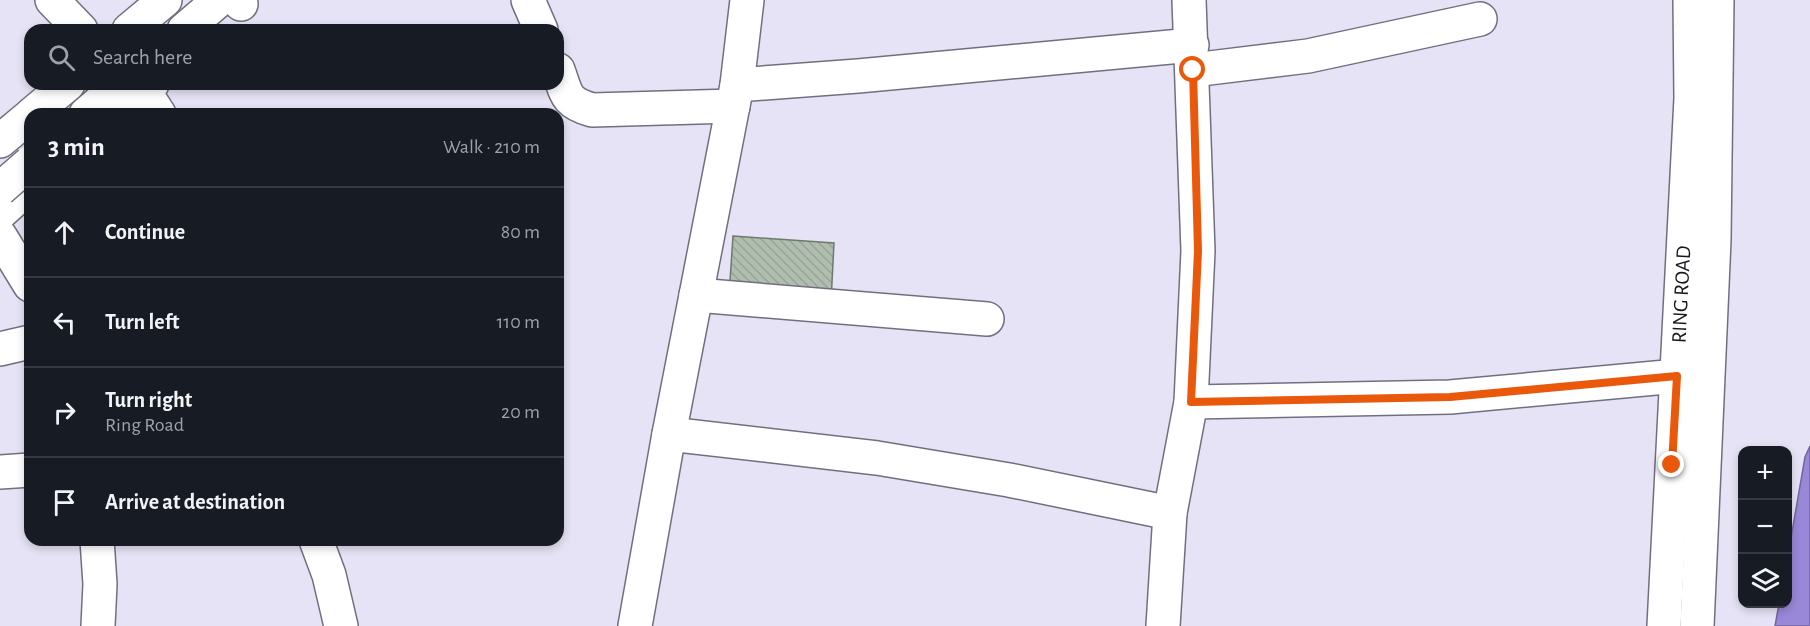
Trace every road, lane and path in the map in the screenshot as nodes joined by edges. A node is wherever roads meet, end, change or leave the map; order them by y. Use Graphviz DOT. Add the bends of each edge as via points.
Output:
graph roads {
  1 [pos="52,0"];
  2 [pos="165,0"];
  3 [pos="528,0"];
  4 [pos="747,0"];
  5 [pos="1189,0"];
  6 [pos="1690,0"];
  7 [pos="1717,0"];
  8 [pos="236,1"];
  9 [pos="1480,19"];
  10 [pos="75,24"];
  11 [pos="136,24"];
  12 [pos="195,24"];
  13 [pos="217,24"];
  14 [pos="538,24"];
  15 [pos="1192,58"];
  16 [pos="564,86"];
  17 [pos="61,90"];
  18 [pos="143,91"];
  19 [pos="735,96"];
  20 [pos="39,108"];
  21 [pos="101,108"];
  22 [pos="124,108"];
  23 [pos="24,121"];
  24 [pos="0,141"];
  25 [pos="24,167"];
  26 [pos="24,168"];
  27 [pos="0,189"];
  28 [pos="24,191"];
  29 [pos="0,213"];
  30 [pos="0,236"];
  31 [pos="24,275"];
  32 [pos="696,295"];
  33 [pos="987,319"];
  34 [pos="24,343"];
  35 [pos="0,349"];
  36 [pos="1677,376"];
  37 [pos="1191,402"];
  38 [pos="669,434"];
  39 [pos="24,470"];
  40 [pos="0,472"];
  41 [pos="1170,513"];
  42 [pos="97,546"];
  43 [pos="318,546"];
  44 [pos="98,626"];
  45 [pos="341,626"];
  46 [pos="635,626"];
  47 [pos="1163,626"];
  48 [pos="1664,626"];
  49 [pos="1697,626"];
  1 -- 10 [label="street"];
  2 -- 11 [label="street"];
  3 -- 14 [label="street"];
  4 -- 19 [label="street"];
  5 -- 15 [label="street"];
  6 -- 36 [label="street, RING ROAD" via="1691,98"];
  7 -- 49 [label="street, RING ROAD" via="1714,240"];
  8 -- 12 [label="street"];
  8 -- 13 [label="street"];
  9 -- 15 [label="street" via="1308,56"];
  15 -- 19 [label="street" via="858,76"];
  15 -- 37 [label="street" via="1198,251"];
  16 -- 19 [label="street" via="575,105 592,110"];
  17 -- 20 [label="street"];
  18 -- 21 [label="street"];
  18 -- 22 [label="street"];
  19 -- 32 [label="street"];
  23 -- 24 [label="street"];
  24 -- 25 [label="street"];
  26 -- 27 [label="street, bridge"];
  28 -- 29 [label="street"];
  30 -- 31 [label="street"];
  32 -- 33 [label="street"];
  32 -- 38 [label="street"];
  34 -- 35 [label="street"];
  36 -- 37 [label="street" via="1450,397"];
  36 -- 48 [label="street, RING ROAD"];
  37 -- 41 [label="street"];
  38 -- 41 [label="street" via="878,458"];
  38 -- 46 [label="street"];
  39 -- 40 [label="street"];
  41 -- 47 [label="street"];
  42 -- 44 [label="street"];
  43 -- 45 [label="street"];
}
